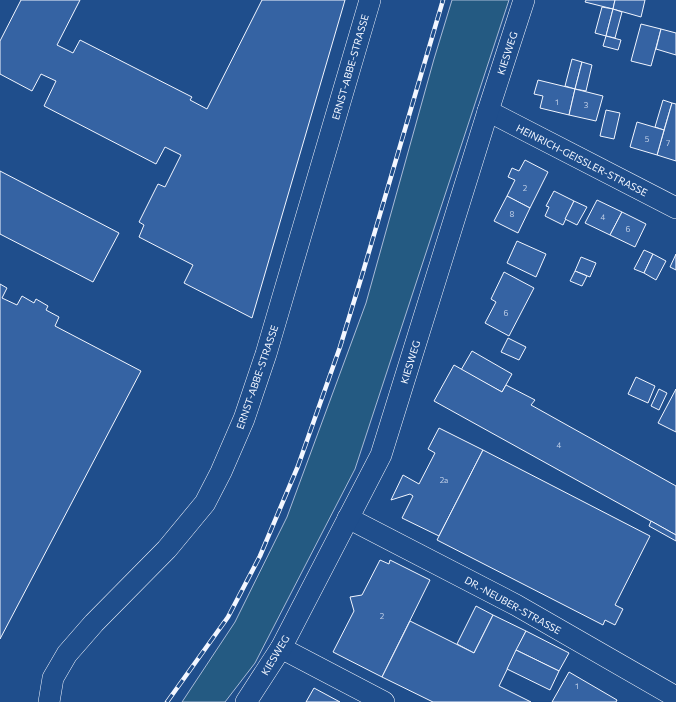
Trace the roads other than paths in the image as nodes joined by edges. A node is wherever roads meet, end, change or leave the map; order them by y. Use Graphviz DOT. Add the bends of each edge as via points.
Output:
graph roads {
  1 [pos="370,0"];
  2 [pos="524,0"];
  3 [pos="488,111"];
  4 [pos="676,208"];
  5 [pos="348,518"];
  6 [pos="281,648"];
  7 [pos="676,697"];
  8 [pos="49,702"];
  9 [pos="246,702"];
  10 [pos="384,702"];
  1 -- 8 [label="street, ERNST-ABBE-STRASSE" via="266,354 244,419 221,472 204,503 167,549 67,654 53,678"];
  2 -- 3 [label="street, KIESWEG"];
  3 -- 4 [label="street, HEINRICH-GEISSLER-STRASSE"];
  3 -- 5 [label="street, KIESWEG" via="381,455"];
  5 -- 6 [label="street, KIESWEG"];
  5 -- 7 [label="street, DR.-NEUBER-STRASSE" via="516,605"];
  6 -- 9 [label="street, KIESWEG"];
  6 -- 10 [label="street"];
}
